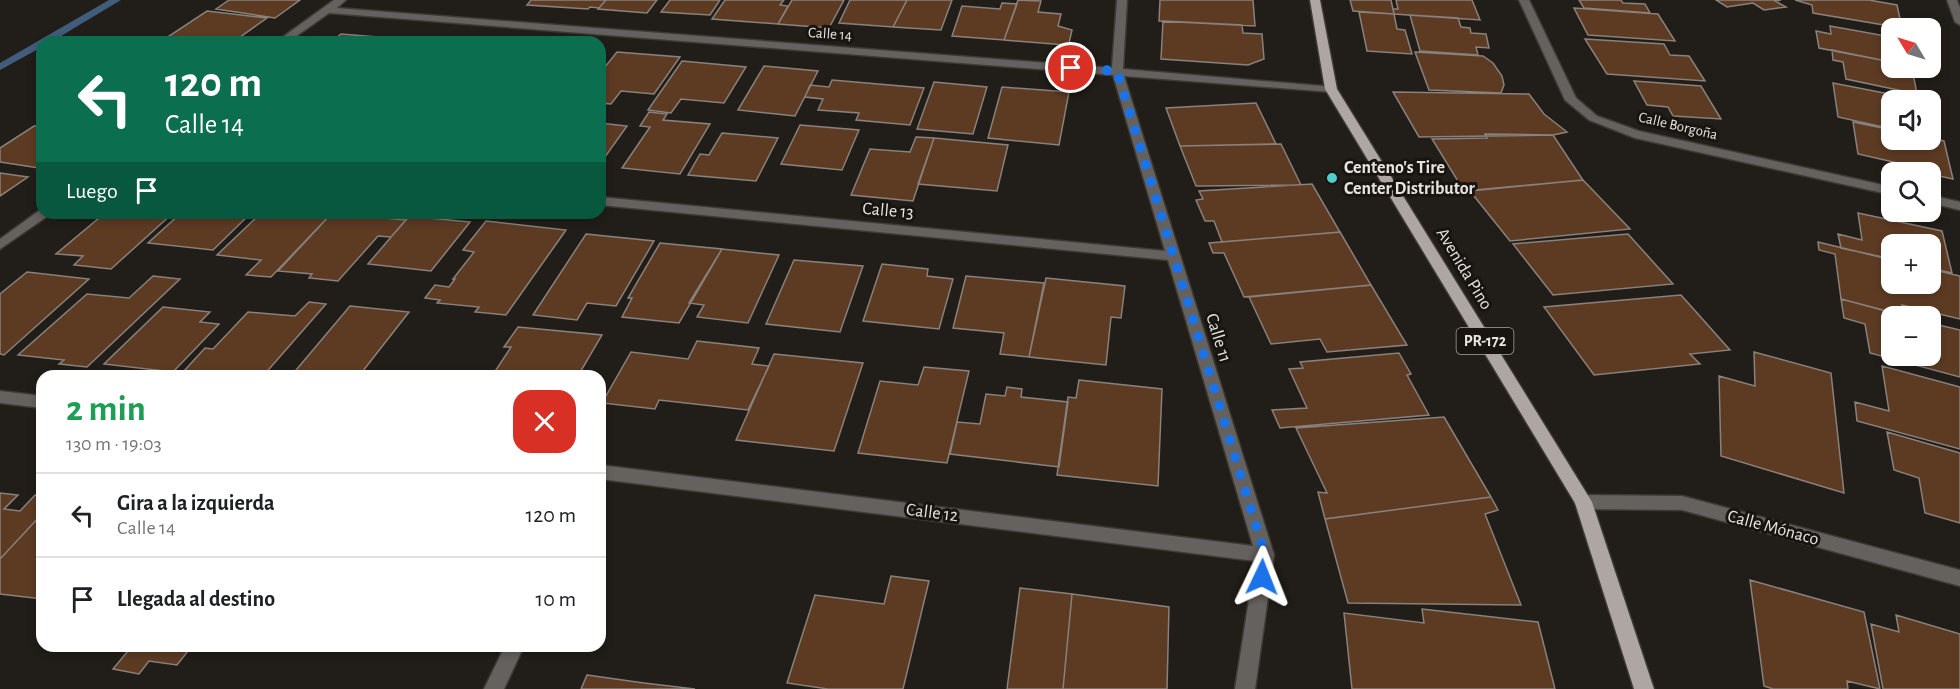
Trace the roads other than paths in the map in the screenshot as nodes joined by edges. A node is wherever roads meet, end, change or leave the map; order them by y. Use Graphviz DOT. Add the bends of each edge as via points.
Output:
graph roads {
  1 [pos="341,0"];
  2 [pos="1122,0"];
  3 [pos="1314,0"];
  4 [pos="1524,0"];
  5 [pos="1952,0"];
  6 [pos="327,10"];
  7 [pos="1960,22"];
  8 [pos="290,36"];
  9 [pos="1117,71"];
  10 [pos="1331,89"];
  11 [pos="1881,189"];
  12 [pos="606,202"];
  13 [pos="1941,202"];
  14 [pos="1960,206"];
  15 [pos="37,219"];
  16 [pos="0,245"];
  17 [pos="1172,256"];
  18 [pos="0,397"];
  19 [pos="36,401"];
  20 [pos="606,476"];
  21 [pos="1583,502"];
  22 [pos="1265,555"];
  23 [pos="1960,578"];
  24 [pos="512,652"];
  25 [pos="494,689"];
  26 [pos="1245,689"];
  27 [pos="1644,689"];
  1 -- 6 [label="street"];
  2 -- 9 [label="street, Calle 11"];
  3 -- 10 [label="main road, Avenida Pino / PR-172"];
  4 -- 11 [label="street, Calle Borgoña" via="1572,100 1593,118 1635,134"];
  5 -- 7 [label="street"];
  6 -- 8 [label="street"];
  6 -- 9 [label="street, Calle 14"];
  9 -- 10 [label="street, Calle 14"];
  9 -- 17 [label="street, Calle 11"];
  10 -- 21 [label="main road, Avenida Pino / PR-172"];
  12 -- 17 [label="street, Calle 13"];
  13 -- 14 [label="street"];
  15 -- 16 [label="street"];
  17 -- 22 [label="street, Calle 11"];
  18 -- 19 [label="street"];
  20 -- 22 [label="street, Calle 12"];
  21 -- 23 [label="street, Calle Mónaco" via="1682,503"];
  21 -- 27 [label="main road, Avenida Pino / PR-172"];
  22 -- 26 [label="street, Calle 11"];
  24 -- 25 [label="street"];
}
